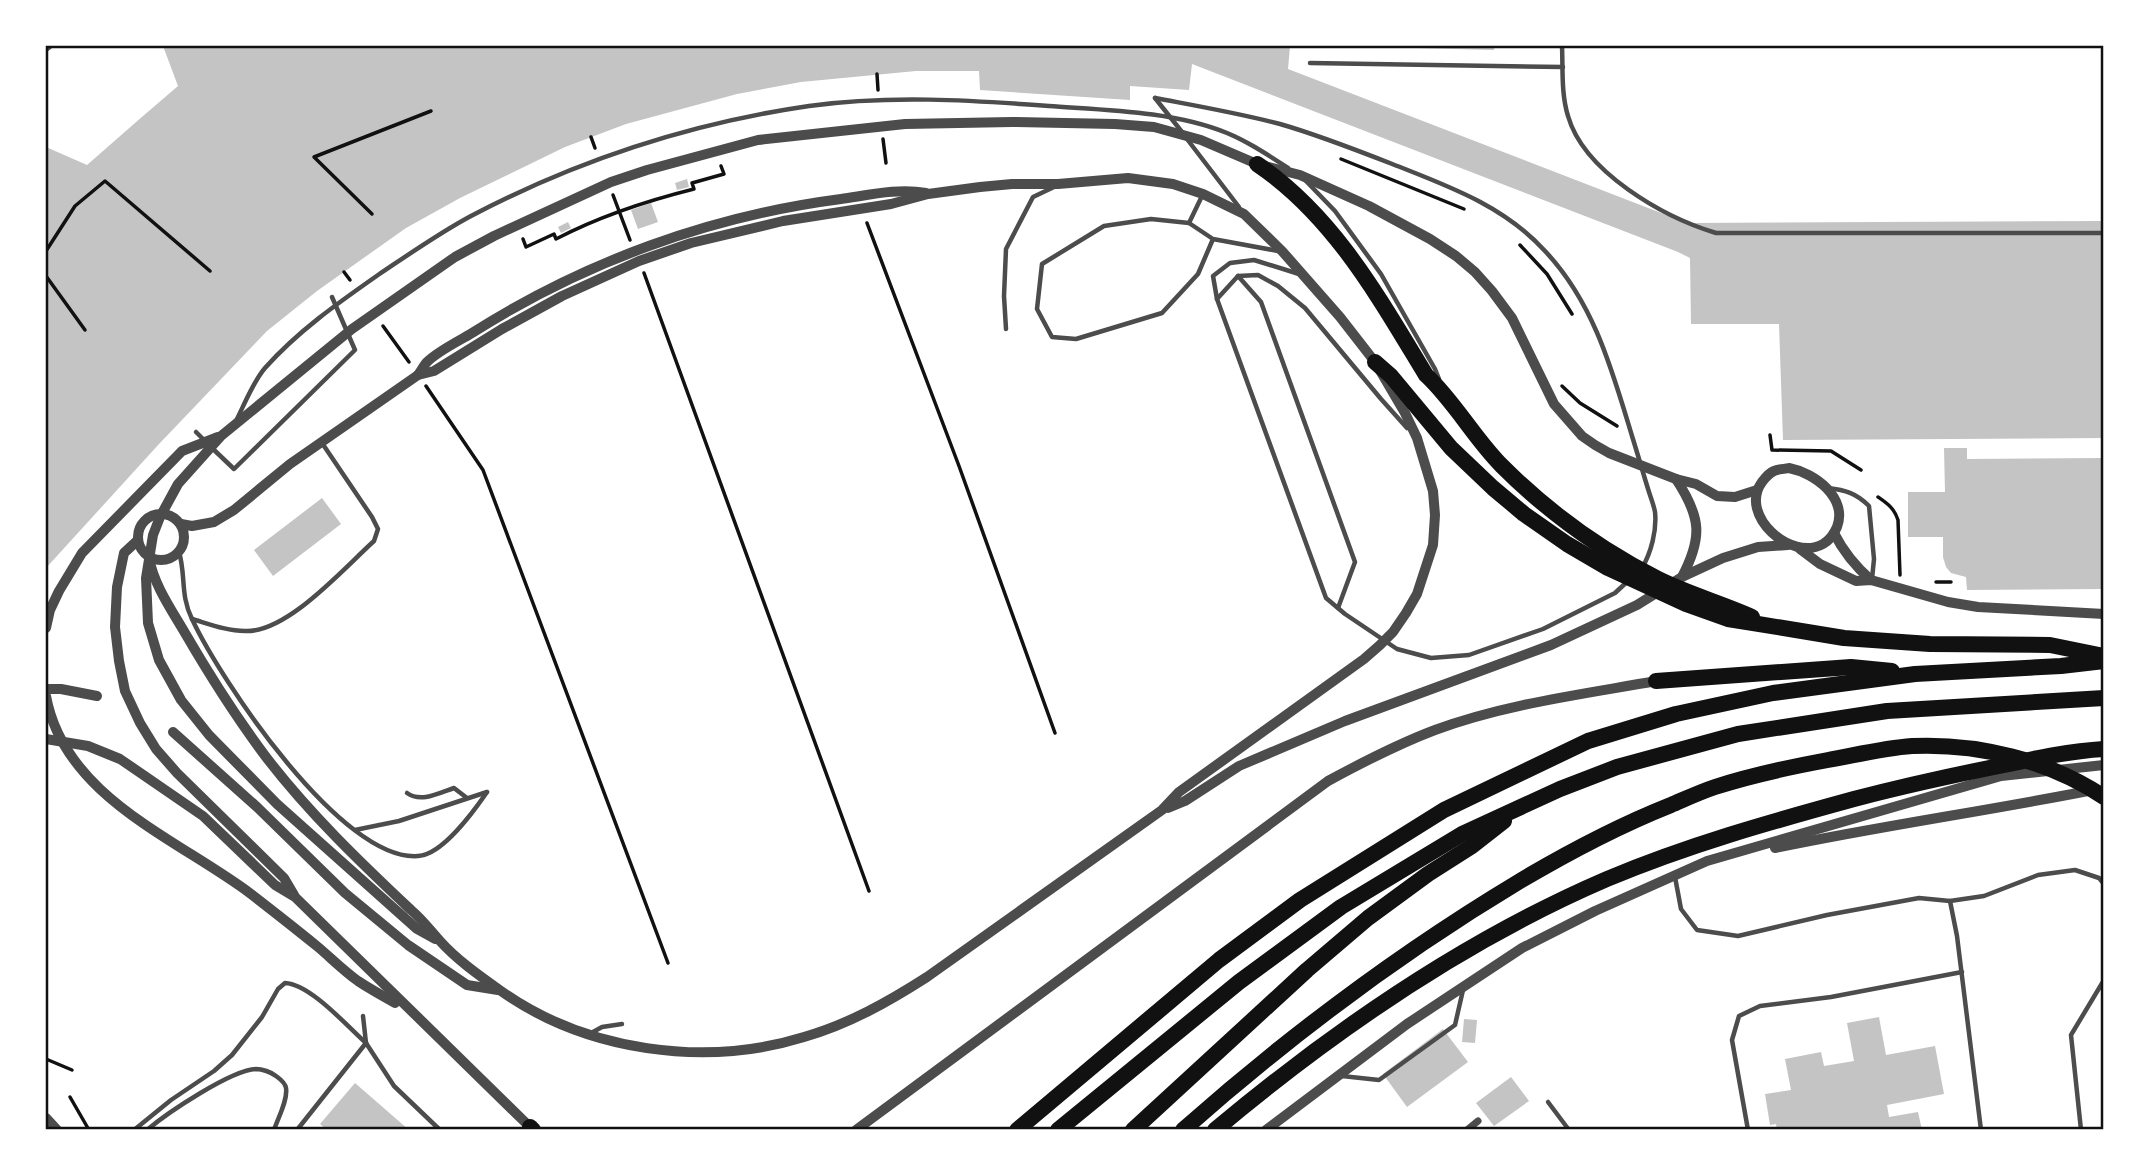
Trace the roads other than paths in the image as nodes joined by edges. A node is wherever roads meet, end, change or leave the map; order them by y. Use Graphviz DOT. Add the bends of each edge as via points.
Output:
graph roads {
  1 [pos="51,46"];
  2 [pos="1562,46"];
  3 [pos="46,50"];
  4 [pos="1310,63"];
  5 [pos="1563,67"];
  6 [pos="1256,164"];
  7 [pos="1300,176"];
  8 [pos="1058,184"];
  9 [pos="928,194"];
  10 [pos="1203,194"];
  11 [pos="1244,214"];
  12 [pos="1188,223"];
  13 [pos="2104,233"];
  14 [pos="1213,239"];
  15 [pos="1282,251"];
  16 [pos="1303,275"];
  17 [pos="1238,276"];
  18 [pos="332,297"];
  19 [pos="1217,299"];
  20 [pos="1006,329"];
  21 [pos="1375,362"];
  22 [pos="418,375"];
  23 [pos="1442,390"];
  24 [pos="233,426"];
  25 [pos="195,432"];
  26 [pos="221,436"];
  27 [pos="1417,438"];
  28 [pos="322,442"];
  29 [pos="1641,466"];
  30 [pos="1676,480"];
  31 [pos="1825,487"];
  32 [pos="1757,490"];
  33 [pos="181,524"];
  34 [pos="1834,533"];
  35 [pos="138,540"];
  36 [pos="1788,545"];
  37 [pos="1800,549"];
  38 [pos="179,552"];
  39 [pos="149,558"];
  40 [pos="1682,578"];
  41 [pos="1871,580"];
  42 [pos="1338,608"];
  43 [pos="2104,614"];
  44 [pos="192,619"];
  45 [pos="1773,627"];
  46 [pos="46,628"];
  47 [pos="2104,658"];
  48 [pos="1915,674"];
  49 [pos="1656,681"];
  50 [pos="46,688"];
  51 [pos="97,695"];
  52 [pos="46,696"];
  53 [pos="2104,698"];
  54 [pos="173,732"];
  55 [pos="46,739"];
  56 [pos="2104,749"];
  57 [pos="2104,765"];
  58 [pos="2104,788"];
  59 [pos="407,793"];
  60 [pos="2104,797"];
  61 [pos="468,798"];
  62 [pos="1525,804"];
  63 [pos="1163,810"];
  64 [pos="354,830"];
  65 [pos="1707,861"];
  66 [pos="1674,875"];
  67 [pos="2104,884"];
  68 [pos="295,897"];
  69 [pos="1950,901"];
  70 [pos="441,942"];
  71 [pos="1962,972"];
  72 [pos="2104,980"];
  73 [pos="1465,986"];
  74 [pos="501,991"];
  75 [pos="410,1011"];
  76 [pos="363,1016"];
  77 [pos="622,1024"];
  78 [pos="589,1034"];
  79 [pos="366,1043"];
  80 [pos="1338,1076"];
  81 [pos="1236,1083"];
  82 [pos="1548,1102"];
  83 [pos="46,1118"];
  84 [pos="1478,1121"];
  85 [pos="57,1129"];
  86 [pos="134,1129"];
  87 [pos="146,1129"];
  88 [pos="274,1129"];
  89 [pos="297,1129"];
  90 [pos="440,1129"];
  91 [pos="531,1129"];
  92 [pos="856,1129"];
  93 [pos="1017,1129"];
  94 [pos="1058,1129"];
  95 [pos="1133,1129"];
  96 [pos="1168,1129"];
  97 [pos="1183,1129"];
  98 [pos="1215,1129"];
  99 [pos="1266,1129"];
  100 [pos="1467,1129"];
  101 [pos="1569,1129"];
  102 [pos="1748,1129"];
  103 [pos="1981,1129"];
  104 [pos="2081,1129"];
  1 -- 3 [label="lane"];
  2 -- 5 [label="lane"];
  4 -- 5 [label="lane"];
  5 -- 13 [label="lane" via="1568,117 1587,150 1614,178 1691,226 1716,233"];
  6 -- 7 [label="street"];
  6 -- 23 [label="highway" via="1291,189 1349,254 1426,375"];
  6 -- 24 [label="street" via="1201,140 1154,127 1115,124 905,124 758,140 611,182 455,257"];
  7 -- 23 [label="lane" via="1335,211 1381,274 1435,369"];
  7 -- 24 [label="lane" via="1226,132 1104,110 902,99 811,106 746,118 630,148 460,222 330,308 293,341 263,370"];
  7 -- 29 [label="street" via="1430,239 1475,272 1512,318 1546,391 1566,419 1595,445"];
  8 -- 9 [label="street" via="1012,184"];
  8 -- 10 [label="street" via="1128,178 1173,184"];
  8 -- 20 [label="lane" via="1033,197 1006,249"];
  9 -- 22 [label="street" via="783,221 639,261 562,296"];
  9 -- 22 [label="street" via="903,190 775,209 634,250 496,317 428,361"];
  10 -- 11 [label="street"];
  10 -- 12 [label="lane"];
  11 -- 15 [label="street"];
  11 -- 29 [label="lane" via="1155,98 1238,114 1359,151 1446,185 1503,215 1546,251 1588,311 1614,374"];
  12 -- 14 [label="lane"];
  12 -- 14 [label="lane" via="1151,219 1104,226 1042,264 1037,309 1052,337 1076,338 1162,313 1198,274"];
  14 -- 15 [label="lane"];
  15 -- 16 [label="street"];
  16 -- 19 [label="lane" via="1254,260 1230,263 1213,276"];
  16 -- 21 [label="street"];
  17 -- 19 [label="lane"];
  17 -- 27 [label="lane" via="1258,275 1305,308"];
  17 -- 42 [label="lane" via="1261,302 1355,562"];
  18 -- 25 [label="lane" via="355,350 234,469"];
  19 -- 42 [label="lane" via="1326,598"];
  21 -- 27 [label="street"];
  21 -- 45 [label="highway" via="1451,448 1524,514 1567,544 1686,604 1728,619"];
  22 -- 28 [label="street"];
  23 -- 45 [label="highway" via="1500,463 1579,530 1659,579"];
  24 -- 26 [label="street"];
  26 -- 46 [label="street" via="182,451 99,534 64,580"];
  26 -- 70 [label="street" via="178,484 153,535 145,601 159,660 181,700 277,804 417,929"];
  27 -- 63 [label="street" via="1433,491 1434,529 1428,564 1406,614 1364,659 1179,792"];
  28 -- 33 [label="street" via="214,522"];
  28 -- 44 [label="lane" via="372,517 378,529 374,541 299,609 265,629 244,631"];
  29 -- 30 [label="street"];
  29 -- 42 [label="lane" via="1655,512 1644,566 1615,593 1543,629 1469,654 1431,658 1397,649"];
  30 -- 32 [label="street" via="1696,484 1717,496 1735,497"];
  30 -- 40 [label="street" via="1691,502 1697,527 1694,554"];
  31 -- 32 [label="street" via="1804,470 1790,468 1766,476"];
  31 -- 34 [label="street" via="1837,502 1840,519"];
  31 -- 41 [label="lane" via="1848,491 1869,506 1874,559"];
  32 -- 36 [label="street" via="1761,519"];
  33 -- 35 [label="street" via="162,514 148,517"];
  33 -- 38 [label="street" via="184,535"];
  34 -- 37 [label="street" via="1815,548"];
  34 -- 41 [label="street" via="1853,564"];
  35 -- 39 [label="street"];
  35 -- 68 [label="street" via="124,553 117,587 115,627 125,691 156,749 284,878"];
  36 -- 37 [label="street"];
  36 -- 40 [label="street" via="1758,547"];
  37 -- 41 [label="street" via="1856,581"];
  38 -- 39 [label="street" via="163,561"];
  38 -- 44 [label="lane" via="184,597"];
  39 -- 70 [label="street" via="152,574 176,617 248,733 313,814"];
  40 -- 63 [label="street" via="1637,605 1551,645 1345,721 1239,766"];
  41 -- 43 [label="street" via="1978,607"];
  44 -- 64 [label="lane" via="251,715 316,796"];
  45 -- 47 [label="highway" via="1930,644 2050,645"];
  47 -- 48 [label="highway" via="2061,666"];
  48 -- 49 [label="highway" via="1851,667"];
  48 -- 93 [label="highway" via="1773,693 1676,714 1588,741 1444,810 1300,900 1219,960"];
  49 -- 92 [label="street" via="1531,703 1437,729 1328,781"];
  50 -- 51 [label="street"];
  52 -- 75 [label="street" via="63,744 93,783 180,849 224,874 359,982"];
  53 -- 62 [label="highway" via="1887,711 1738,734 1618,767"];
  54 -- 74 [label="street" via="345,893 408,945 467,985"];
  55 -- 68 [label="street" via="88,746 120,759 203,816 275,885"];
  56 -- 98 [label="highway" via="1922,781 1719,836 1606,879 1463,952 1367,1014"];
  57 -- 65 [label="street" via="2001,776"];
  58 -- 65 [label="street"];
  59 -- 61 [label="lane" via="422,798 454,788"];
  60 -- 81 [label="highway" via="2045,767 1999,753 1948,746 1909,746 1770,771 1712,788 1576,848 1472,909 1396,960"];
  61 -- 64 [label="lane"];
  61 -- 64 [label="lane" via="487,792 432,853 404,856"];
  62 -- 94 [label="highway" via="1462,834 1341,907 1239,982"];
  62 -- 95 [label="highway" via="1358,927"];
  63 -- 78 [label="street" via="927,977 834,1027 758,1048 718,1051 655,1049"];
  65 -- 66 [label="street"];
  66 -- 69 [label="lane" via="1681,909 1698,930 1738,936 1919,898"];
  66 -- 73 [label="street" via="1522,948"];
  67 -- 69 [label="lane" via="2075,870 2038,875 1984,896"];
  68 -- 75 [label="street"];
  69 -- 71 [label="lane"];
  70 -- 74 [label="street"];
  71 -- 102 [label="lane" via="1760,1006 1739,1016 1732,1040"];
  71 -- 103 [label="lane"];
  72 -- 104 [label="lane" via="2071,1035"];
  73 -- 80 [label="street"];
  73 -- 80 [label="lane" via="1455,1025 1378,1080"];
  74 -- 78 [label="street"];
  75 -- 91 [label="street"];
  76 -- 79 [label="lane"];
  77 -- 78 [label="lane"];
  79 -- 86 [label="lane" via="323,1002 293,983 285,983 232,1055"];
  79 -- 89 [label="lane"];
  79 -- 90 [label="lane" via="394,1086"];
  80 -- 99 [label="street"];
  81 -- 96 [label="highway"];
  81 -- 97 [label="highway"];
  82 -- 101 [label="lane"];
  83 -- 85 [label="street"];
  84 -- 100 [label="street"];
  87 -- 88 [label="lane" via="174,1108 256,1069 272,1073 286,1087"];
}
